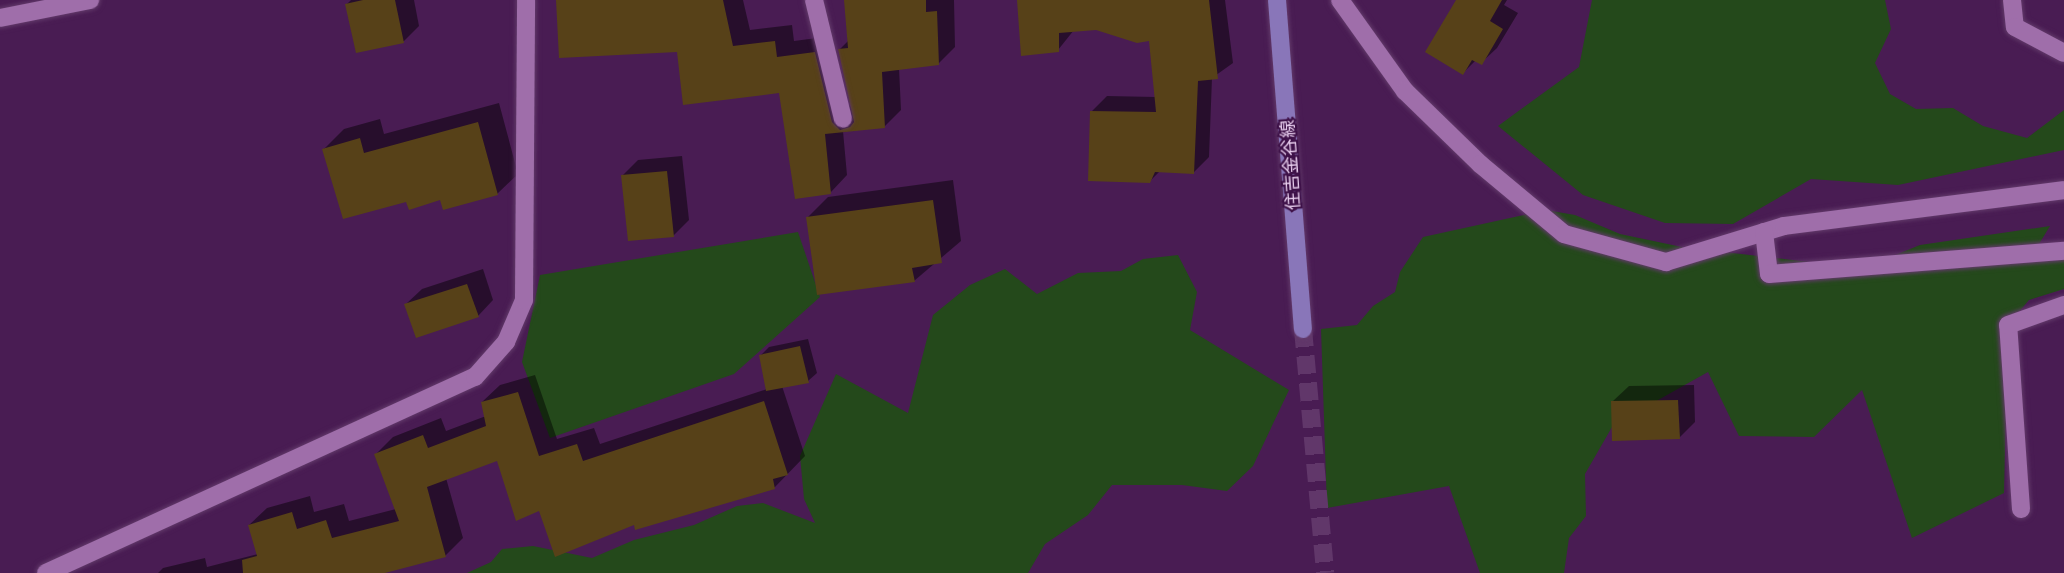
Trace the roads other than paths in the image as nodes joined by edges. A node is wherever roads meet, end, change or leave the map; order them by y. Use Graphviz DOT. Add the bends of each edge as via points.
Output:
graph roads {
  1 [pos="90,0"];
  2 [pos="526,0"];
  3 [pos="814,0"];
  4 [pos="1277,0"];
  5 [pos="1340,0"];
  6 [pos="2012,0"];
  7 [pos="0,18"];
  8 [pos="2064,53"];
  9 [pos="843,119"];
  10 [pos="2064,190"];
  11 [pos="1764,232"];
  12 [pos="2064,251"];
  13 [pos="2064,305"];
  14 [pos="1303,330"];
  15 [pos="2021,509"];
  16 [pos="46,573"];
  1 -- 7 [label="street"];
  2 -- 16 [label="street" via="524,300 506,342 474,377"];
  3 -- 9 [label="street"];
  4 -- 14 [label="main road, 住吉金谷線"];
  5 -- 11 [label="street" via="1405,91 1480,164 1564,234 1666,262"];
  6 -- 8 [label="street" via="2015,27"];
  10 -- 11 [label="street" via="1784,226"];
  11 -- 12 [label="street" via="1769,273"];
  13 -- 15 [label="street" via="2008,325"];
}
